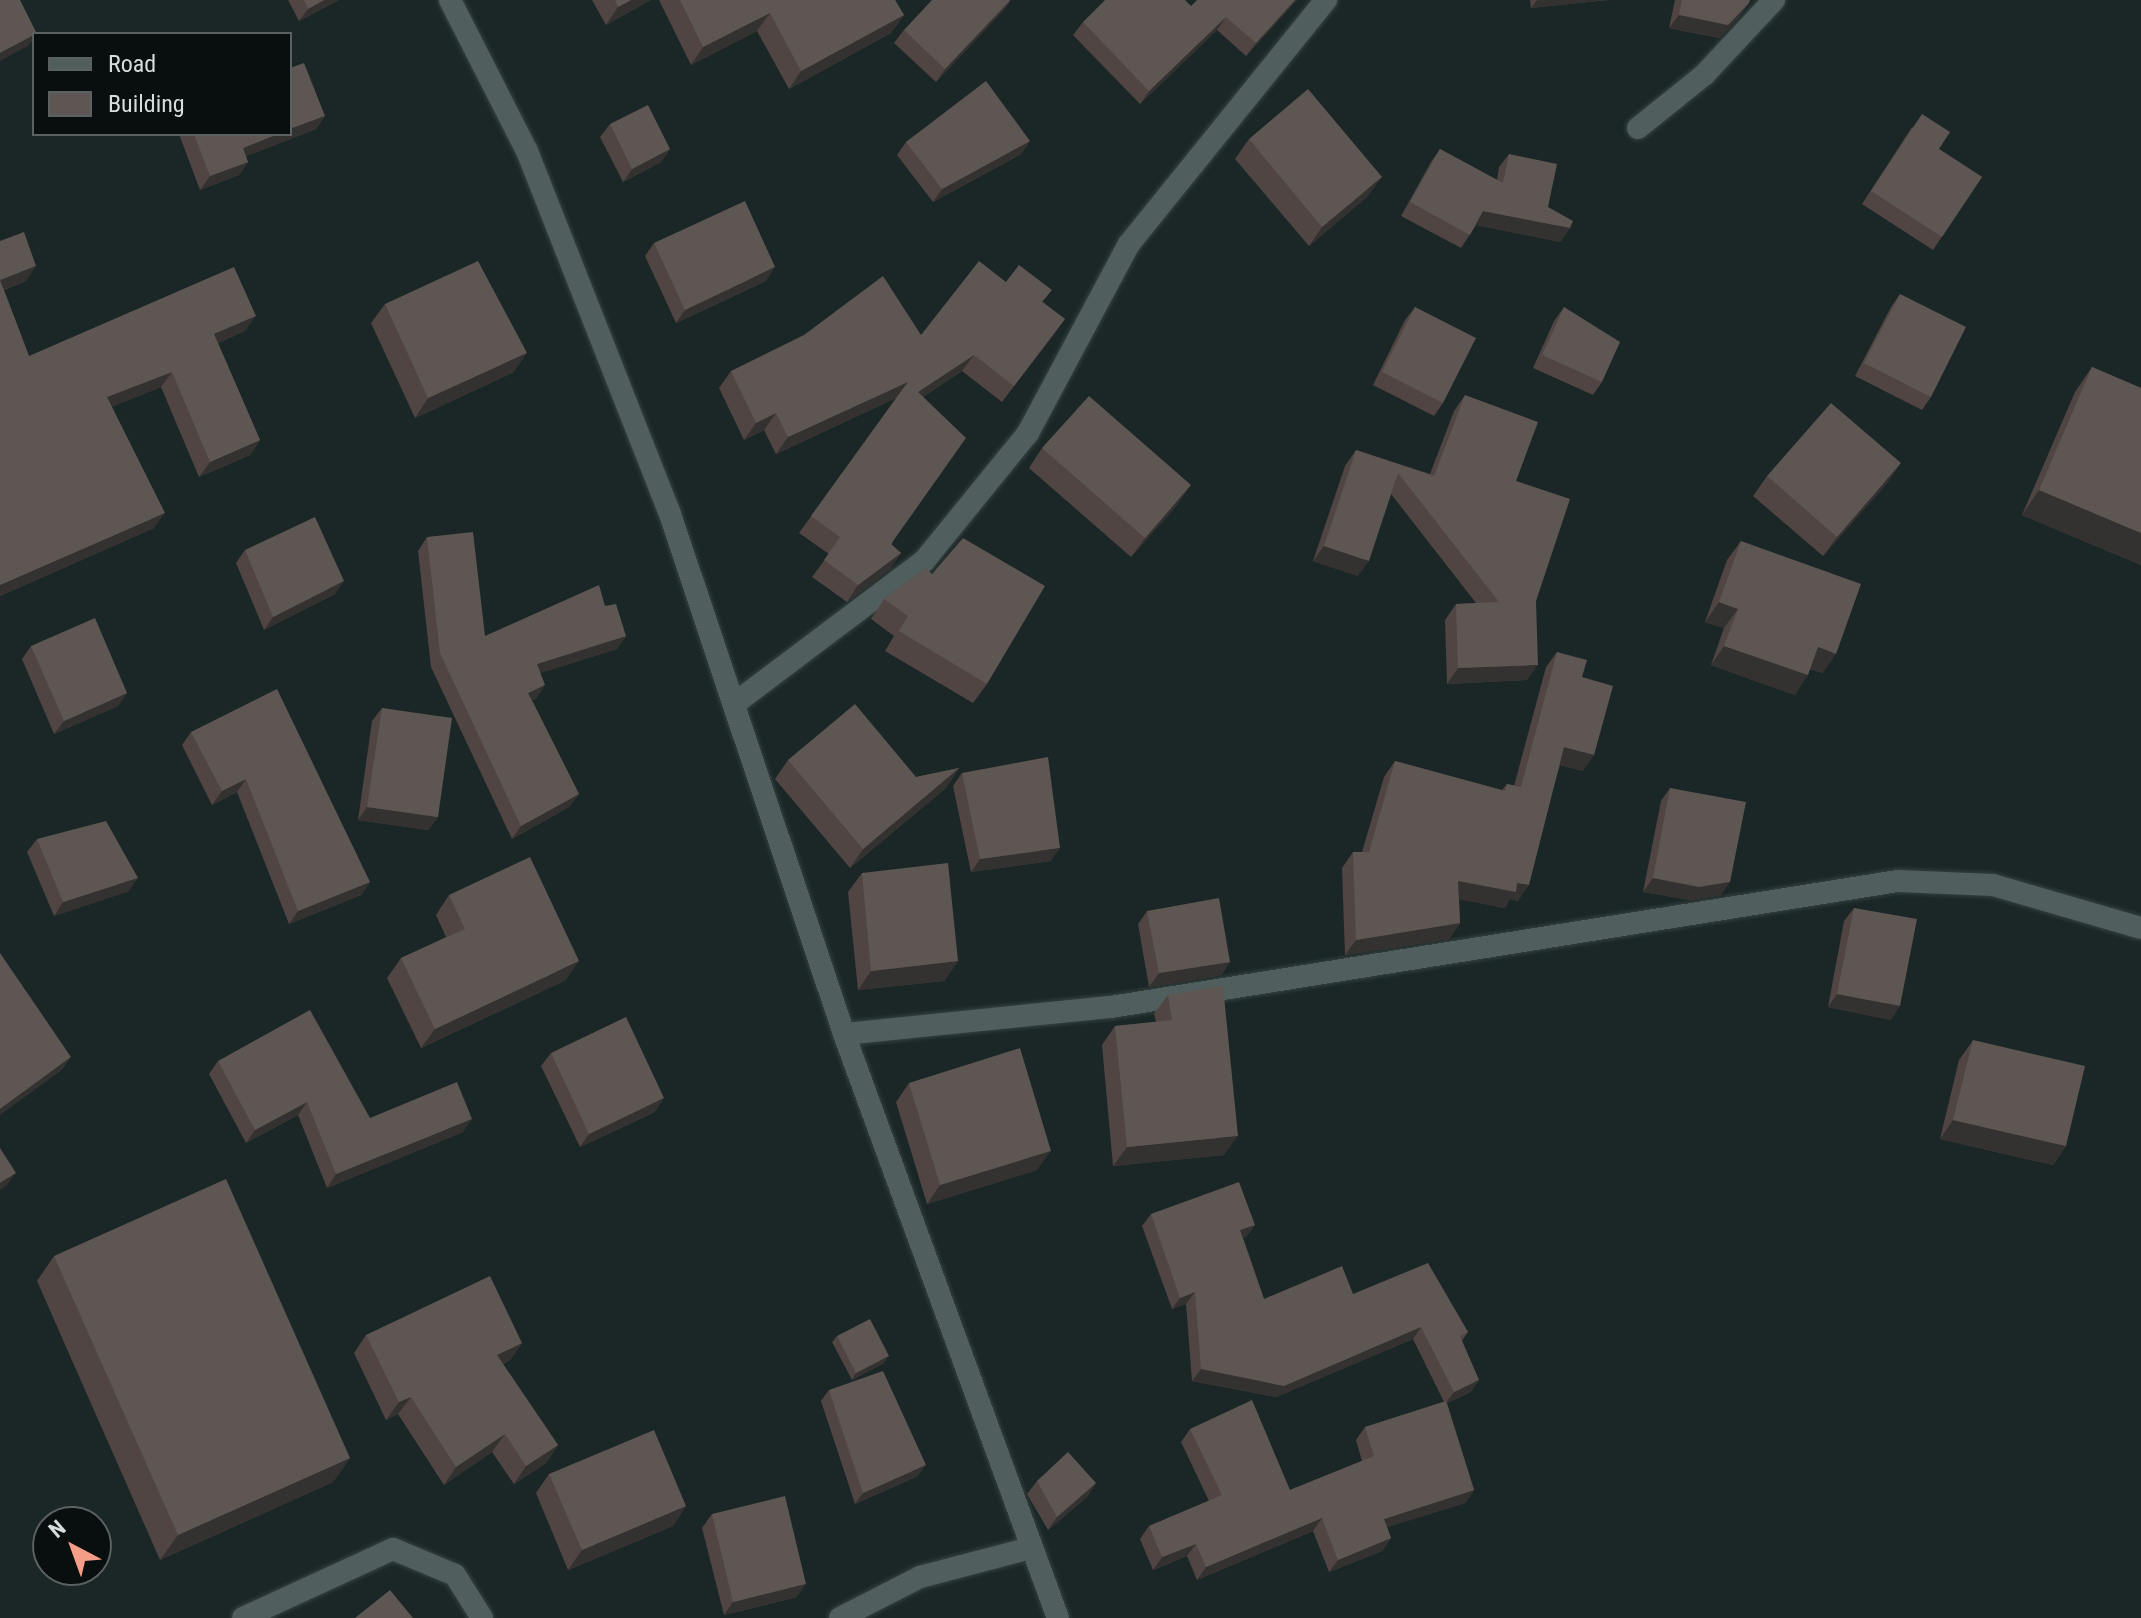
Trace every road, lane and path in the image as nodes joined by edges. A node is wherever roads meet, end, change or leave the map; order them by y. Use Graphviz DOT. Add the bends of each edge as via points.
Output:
graph roads {
  1 [pos="450,0"];
  2 [pos="1326,0"];
  3 [pos="1774,0"];
  4 [pos="1638,128"];
  5 [pos="734,704"];
  6 [pos="2141,928"];
  7 [pos="844,1034"];
  8 [pos="1027,1549"];
  9 [pos="243,1618"];
  10 [pos="482,1618"];
  11 [pos="840,1618"];
  12 [pos="1058,1618"];
  1 -- 5 [label="street" via="527,151 670,514"];
  2 -- 5 [label="street" via="1129,244 1028,433 924,561"];
  3 -- 4 [label="street" via="1704,75"];
  5 -- 7 [label="street"];
  6 -- 7 [label="street" via="1993,885 1898,881 1111,1007"];
  7 -- 8 [label="street"];
  8 -- 11 [label="street" via="920,1577"];
  8 -- 12 [label="street"];
  9 -- 10 [label="street" via="393,1549 455,1575"];
}
